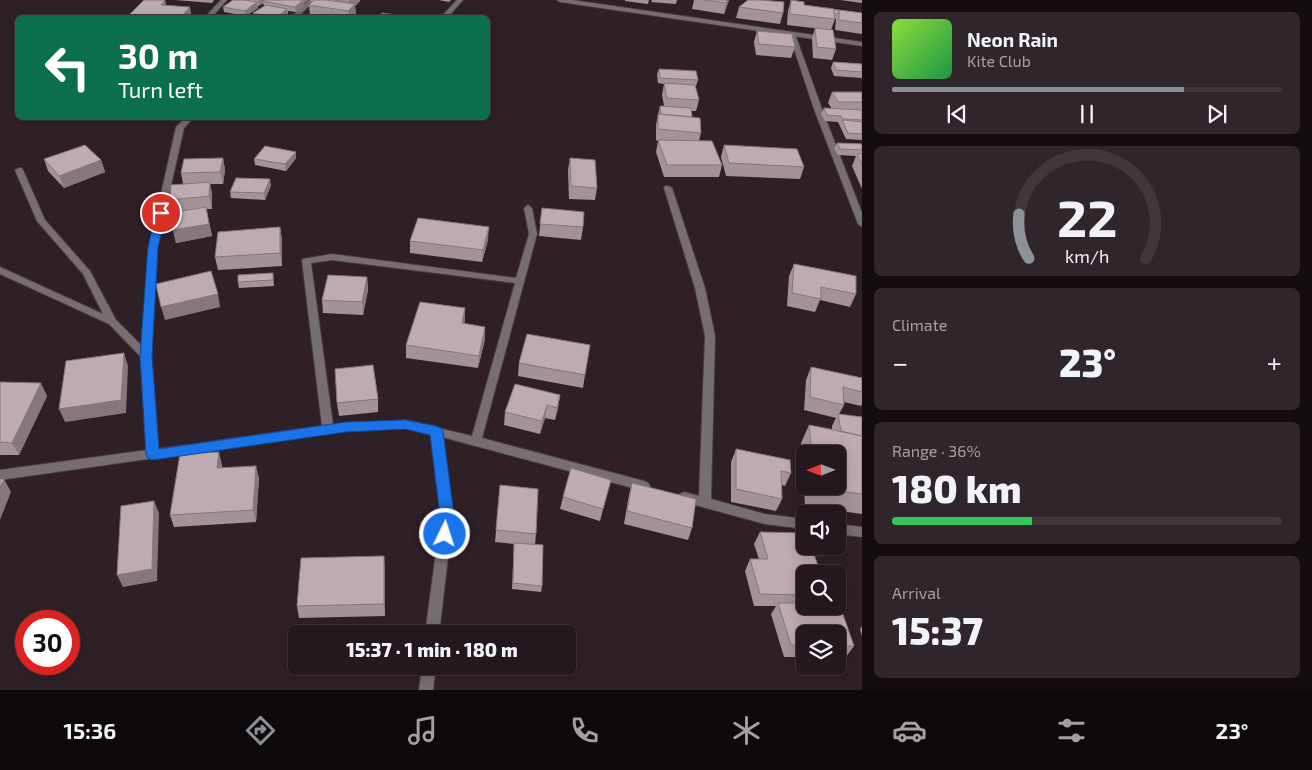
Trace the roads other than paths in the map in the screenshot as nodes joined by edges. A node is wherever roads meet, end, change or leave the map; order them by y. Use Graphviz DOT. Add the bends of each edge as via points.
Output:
graph roads {
  1 [pos="224,0"];
  2 [pos="312,0"];
  3 [pos="460,0"];
  4 [pos="560,0"];
  5 [pos="210,15"];
  6 [pos="296,15"];
  7 [pos="447,15"];
  8 [pos="792,34"];
  9 [pos="862,44"];
  10 [pos="187,120"];
  11 [pos="19,170"];
  12 [pos="668,188"];
  13 [pos="528,208"];
  14 [pos="862,224"];
  15 [pos="0,270"];
  16 [pos="520,280"];
  17 [pos="112,322"];
  18 [pos="146,356"];
  19 [pos="328,430"];
  20 [pos="436,431"];
  21 [pos="476,440"];
  22 [pos="153,455"];
  23 [pos="0,475"];
  24 [pos="658,490"];
  25 [pos="676,495"];
  26 [pos="705,503"];
  27 [pos="796,523"];
  28 [pos="846,530"];
  29 [pos="862,532"];
  30 [pos="433,625"];
  31 [pos="428,675"];
  32 [pos="426,690"];
  1 -- 5 [label="street"];
  2 -- 6 [label="street"];
  3 -- 7 [label="street"];
  4 -- 8 [label="street"];
  8 -- 9 [label="street"];
  8 -- 14 [label="street"];
  10 -- 18 [label="street" via="180,127 153,247"];
  11 -- 17 [label="street" via="41,221 87,273"];
  12 -- 26 [label="street" via="700,288 710,336"];
  13 -- 16 [label="street" via="533,234"];
  15 -- 17 [label="street"];
  16 -- 19 [label="street" via="332,257 306,260"];
  16 -- 21 [label="street"];
  17 -- 18 [label="street"];
  18 -- 22 [label="street"];
  19 -- 20 [label="street" via="405,424"];
  19 -- 22 [label="street"];
  20 -- 21 [label="street"];
  20 -- 30 [label="street" via="447,515"];
  21 -- 24 [label="street"];
  22 -- 23 [label="street"];
  25 -- 26 [label="street"];
  26 -- 27 [label="street" via="765,519"];
  28 -- 29 [label="street"];
  31 -- 32 [label="street"];
}
